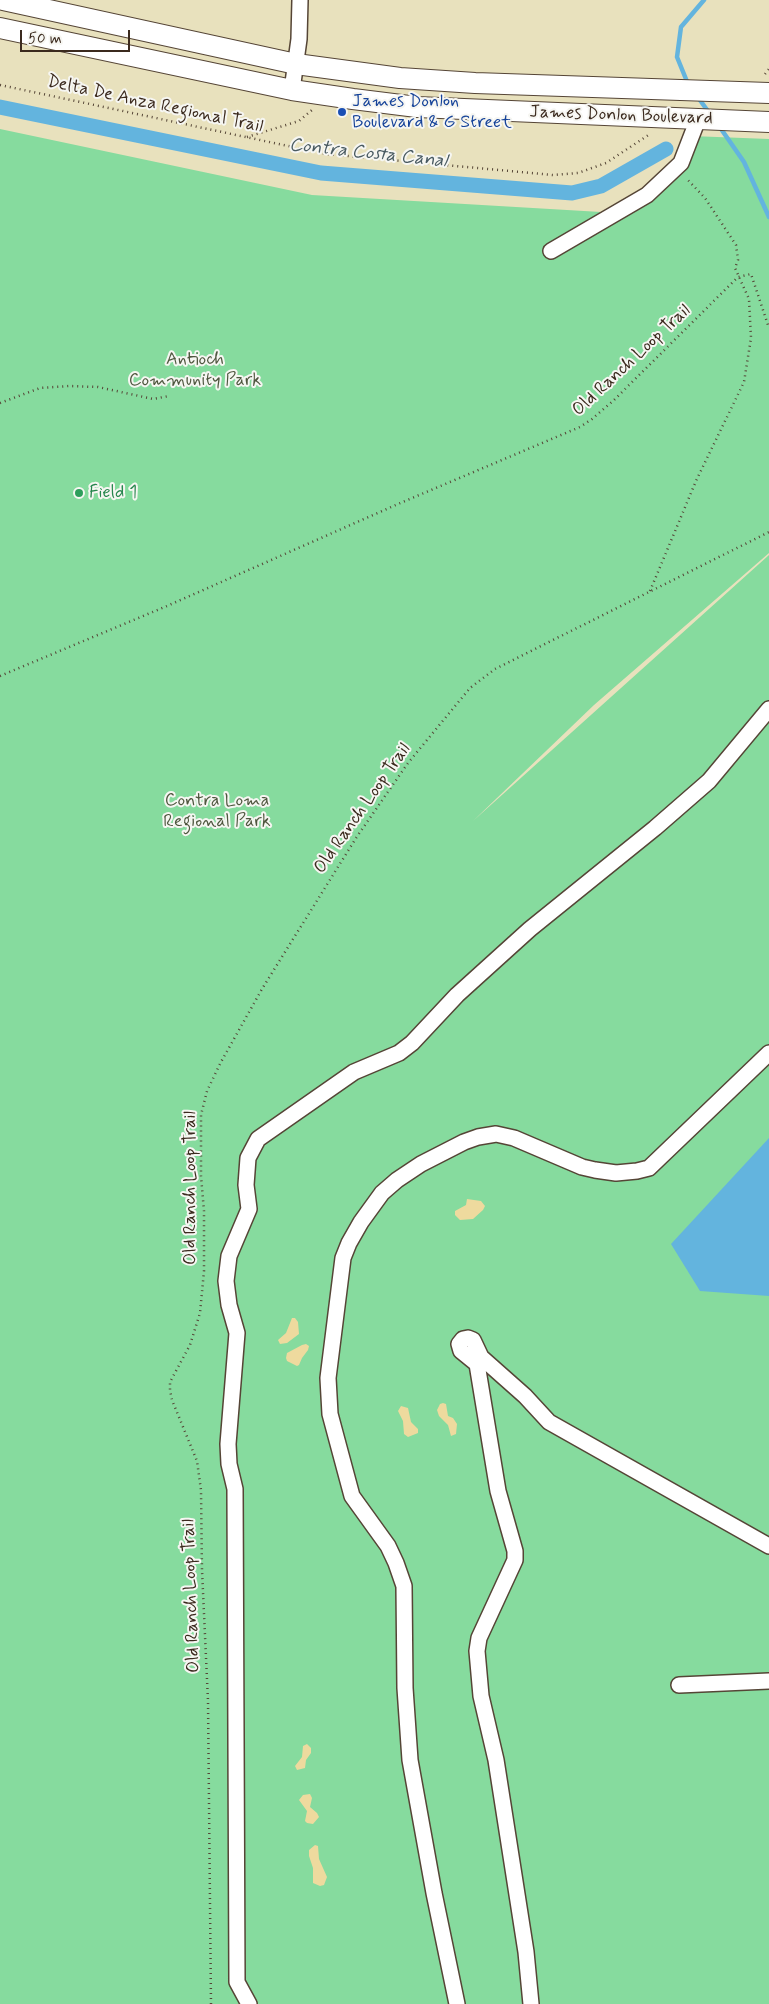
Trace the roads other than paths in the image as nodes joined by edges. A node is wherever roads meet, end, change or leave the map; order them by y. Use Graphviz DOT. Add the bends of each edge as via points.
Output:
graph roads {
  1 [pos="3,0"];
  2 [pos="300,0"];
  3 [pos="0,28"];
  4 [pos="296,64"];
  5 [pos="767,84"];
  6 [pos="292,90"];
  7 [pos="698,119"];
  8 [pos="769,122"];
  9 [pos="551,251"];
  10 [pos="769,709"];
  11 [pos="769,1052"];
  12 [pos="769,1546"];
  13 [pos="769,1682"];
  14 [pos="678,1685"];
  15 [pos="249,2004"];
  16 [pos="458,2004"];
  17 [pos="531,2004"];
  1 -- 4 [label="main road, James Donlon Boulevard"];
  2 -- 4 [label="street"];
  3 -- 6 [label="main road, James Donlon Boulevard"];
  4 -- 5 [label="main road, James Donlon Boulevard" via="400,78 466,82"];
  4 -- 6 [label="street"];
  6 -- 7 [label="main road, James Donlon Boulevard" via="417,107"];
  7 -- 8 [label="main road, James Donlon Boulevard"];
  7 -- 9 [label="street" via="681,162 647,195"];
  10 -- 15 [label="street" via="709,780 530,929 457,995 412,1043 354,1072 258,1139 248,1158 246,1185 249,1209 229,1256 226,1281 237,1333 228,1444 235,1489 237,1982"];
  11 -- 16 [label="street" via="649,1168 616,1173 595,1170 514,1138 496,1134 478,1137 421,1164 382,1193 361,1222 343,1258 328,1378 330,1414 352,1496 388,1546 404,1586 405,1688 410,1760"];
  12 -- 17 [label="street" via="549,1422 480,1357 473,1340 463,1339 459,1344 477,1364 498,1491 515,1551 515,1560 479,1638 477,1651 526,1952"];
  13 -- 14 [label="street"];
}
